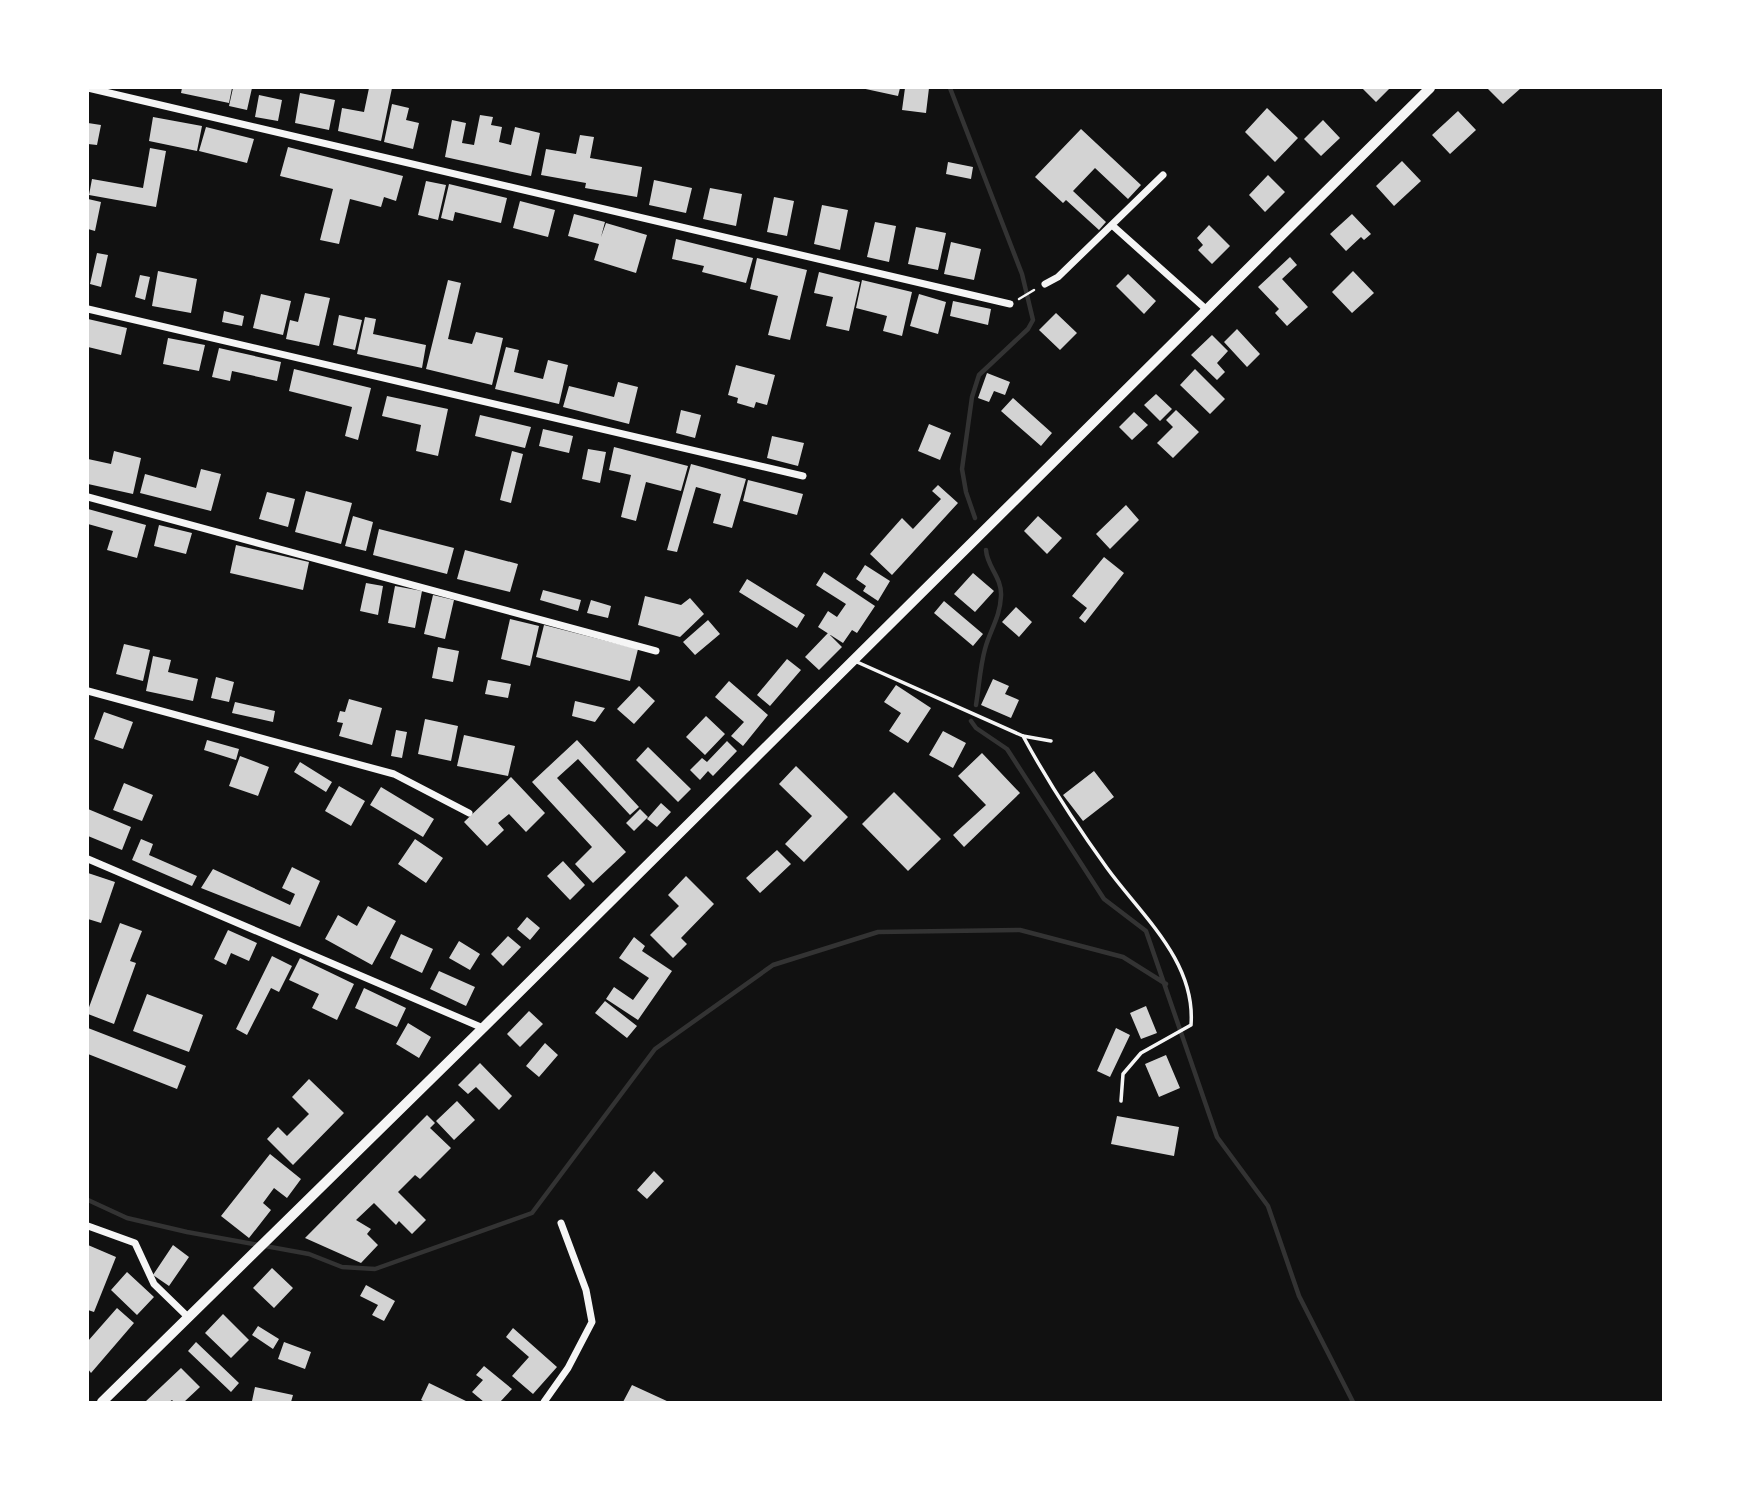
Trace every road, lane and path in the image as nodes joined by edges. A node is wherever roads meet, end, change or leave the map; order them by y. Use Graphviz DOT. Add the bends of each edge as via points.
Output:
graph roads {
  1 [pos="88,88"];
  2 [pos="1430,88"];
  3 [pos="1163,175"];
  4 [pos="1113,226"];
  5 [pos="1045,284"];
  6 [pos="1010,304"];
  7 [pos="88,309"];
  8 [pos="1207,310"];
  9 [pos="803,476"];
  10 [pos="88,497"];
  11 [pos="656,651"];
  12 [pos="852,660"];
  13 [pos="88,691"];
  14 [pos="1023,736"];
  15 [pos="1051,741"];
  16 [pos="470,813"];
  17 [pos="88,859"];
  18 [pos="483,1028"];
  19 [pos="1121,1101"];
  20 [pos="561,1223"];
  21 [pos="88,1226"];
  22 [pos="189,1318"];
  23 [pos="102,1402"];
  24 [pos="544,1402"];
  1 -- 6 [label="street"];
  2 -- 8 [label="main road"];
  3 -- 4 [label="street"];
  4 -- 5 [label="street"];
  4 -- 8 [label="street"];
  5 -- 6 [label="path"];
  7 -- 9 [label="street"];
  8 -- 12 [label="main road"];
  10 -- 11 [label="street"];
  12 -- 14 [label="lane"];
  12 -- 18 [label="main road"];
  13 -- 16 [label="street" via="394,774"];
  14 -- 15 [label="lane"];
  14 -- 19 [label="lane" via="1053,790 1153,923 1186,982 1191,1025 1141,1054 1123,1074"];
  17 -- 18 [label="street"];
  18 -- 22 [label="main road"];
  20 -- 24 [label="street" via="593,1322"];
  21 -- 22 [label="street" via="135,1243 154,1284"];
  22 -- 23 [label="main road"];
}
